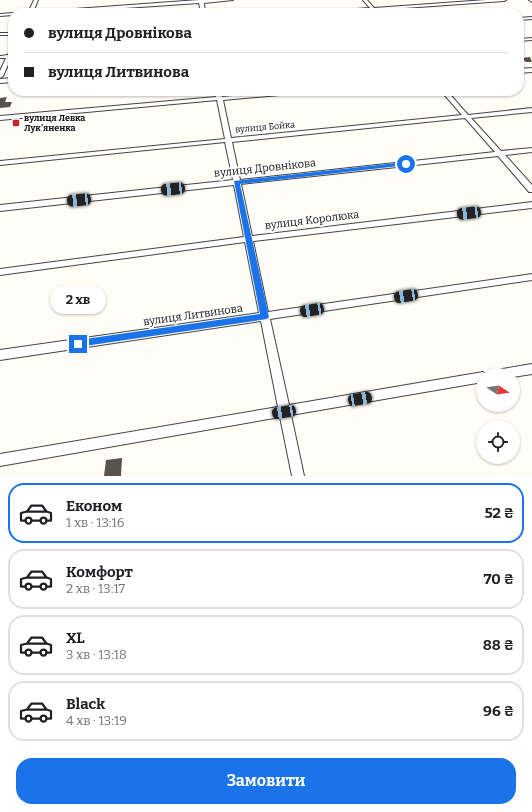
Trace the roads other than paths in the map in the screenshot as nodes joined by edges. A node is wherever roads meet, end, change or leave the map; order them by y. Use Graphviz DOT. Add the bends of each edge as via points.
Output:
graph roads {
  1 [pos="231,0"];
  2 [pos="365,0"];
  3 [pos="504,0"];
  4 [pos="201,1"];
  5 [pos="102,8"];
  6 [pos="372,8"];
  7 [pos="410,8"];
  8 [pos="8,61"];
  9 [pos="0,76"];
  10 [pos="209,96"];
  11 [pos="219,96"];
  12 [pos="448,96"];
  13 [pos="532,110"];
  14 [pos="466,117"];
  15 [pos="0,118"];
  16 [pos="228,139"];
  17 [pos="532,150"];
  18 [pos="499,153"];
  19 [pos="0,162"];
  20 [pos="236,182"];
  21 [pos="532,190"];
  22 [pos="532,205"];
  23 [pos="0,208"];
  24 [pos="248,239"];
  25 [pos="0,272"];
  26 [pos="532,277"];
  27 [pos="265,317"];
  28 [pos="0,355"];
  29 [pos="532,369"];
  30 [pos="520,371"];
  31 [pos="476,378"];
  32 [pos="284,412"];
  33 [pos="0,460"];
  34 [pos="298,476"];
  1 -- 4 [label="street"];
  2 -- 6 [label="street"];
  3 -- 7 [label="street"];
  4 -- 5 [label="street"];
  8 -- 9 [label="street"];
  10 -- 15 [label="street"];
  11 -- 16 [label="street"];
  12 -- 14 [label="street"];
  13 -- 14 [label="street, вулиця Бойка"];
  14 -- 16 [label="street, вулиця Бойка"];
  14 -- 18 [label="street"];
  16 -- 19 [label="street, вулиця Бойка"];
  16 -- 20 [label="street"];
  17 -- 18 [label="street, вулиця Дровнікова"];
  18 -- 20 [label="street, вулиця Дровнікова"];
  18 -- 21 [label="street"];
  20 -- 23 [label="street, вулиця Дровнікова"];
  20 -- 24 [label="street"];
  22 -- 24 [label="street, вулиця Королюка"];
  24 -- 25 [label="street, вулиця Королюка"];
  24 -- 27 [label="street"];
  26 -- 27 [label="street, вулиця Литвинова"];
  27 -- 28 [label="street, вулиця Литвинова"];
  27 -- 32 [label="street"];
  29 -- 30 [label="street"];
  31 -- 32 [label="street"];
  32 -- 33 [label="street"];
  32 -- 34 [label="street"];
}
